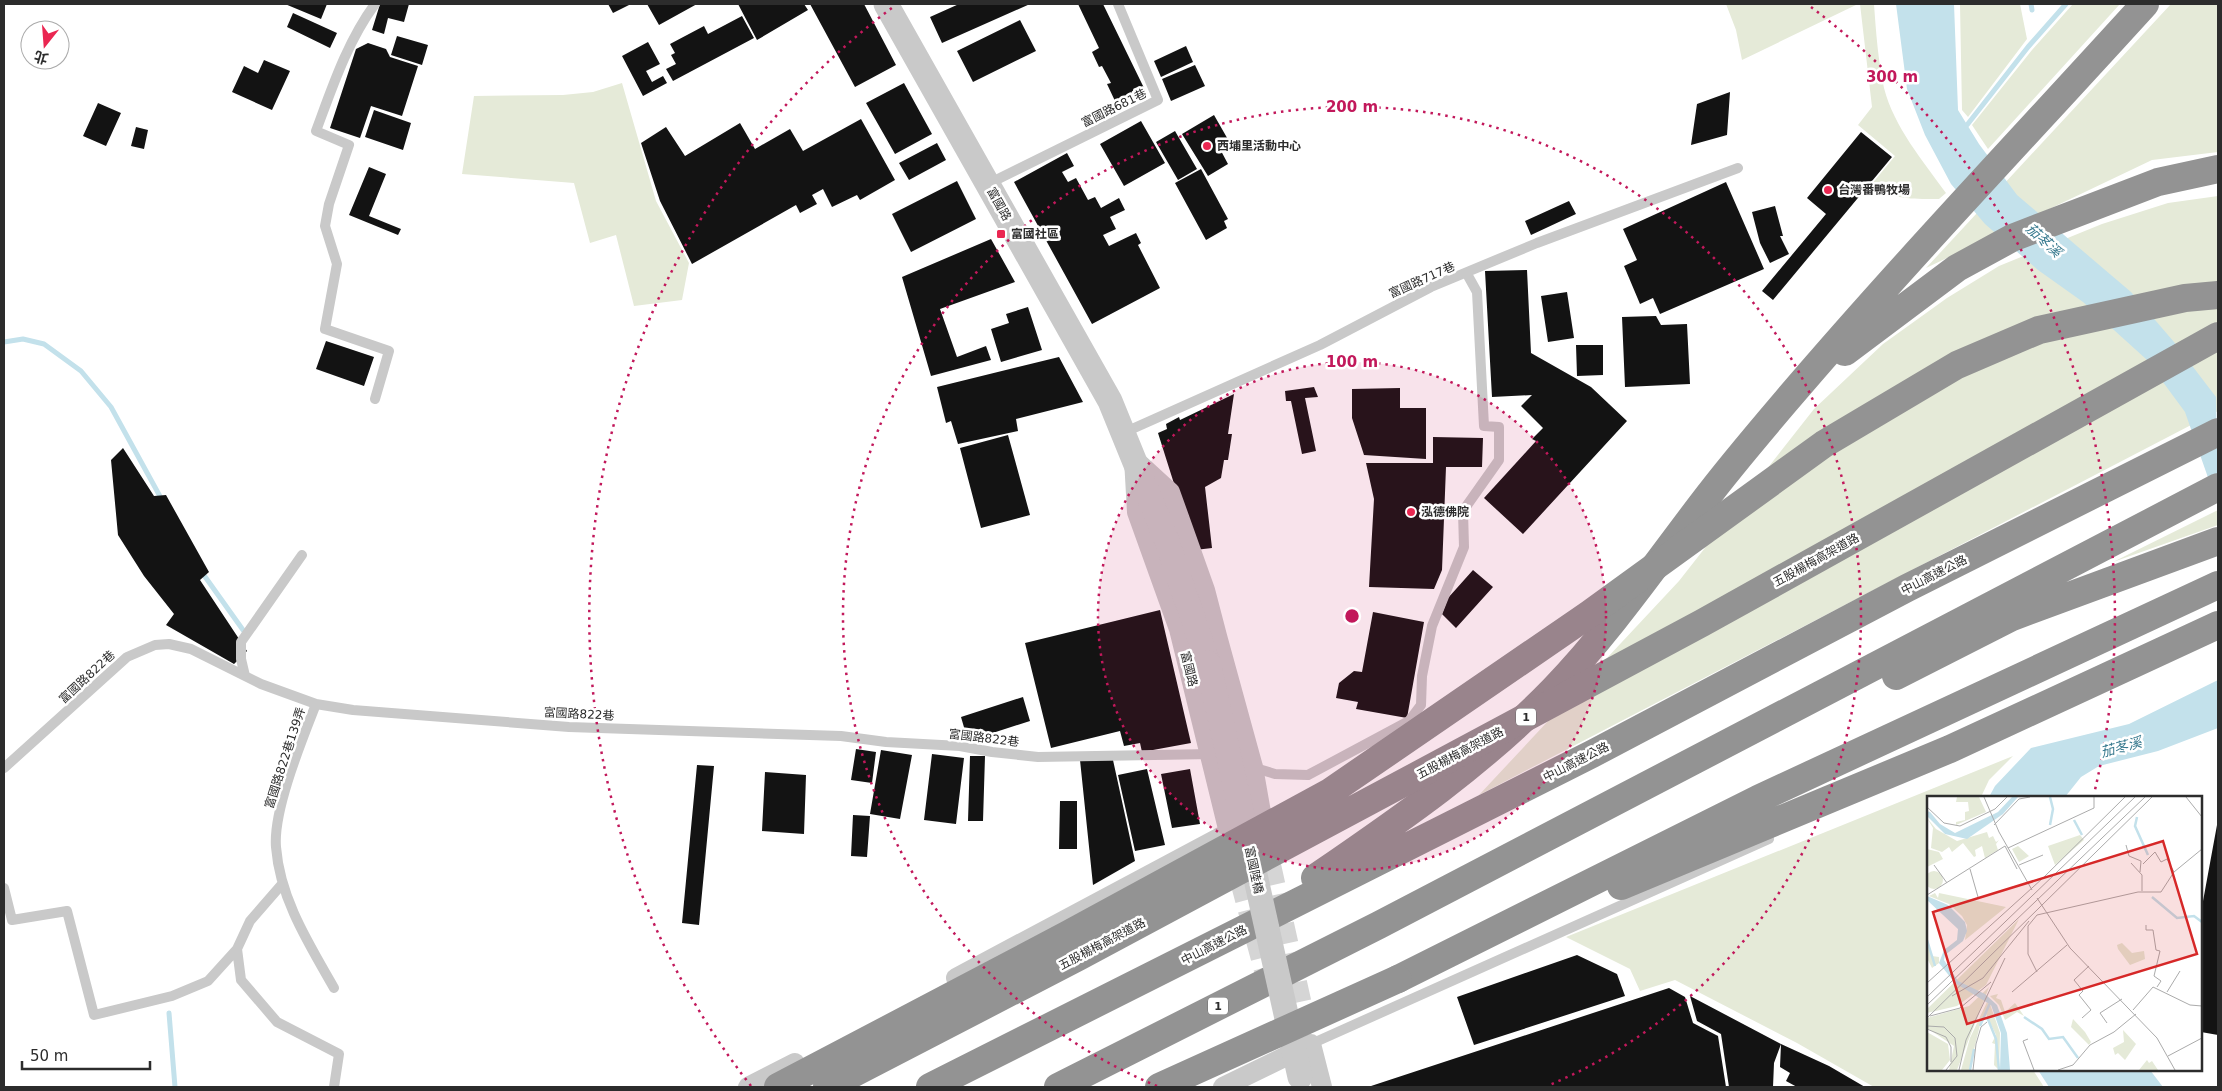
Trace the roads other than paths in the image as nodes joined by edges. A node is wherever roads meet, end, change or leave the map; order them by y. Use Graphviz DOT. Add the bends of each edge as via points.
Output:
graph roads {
  1 [pos="375,4"];
  2 [pos="886,4"];
  3 [pos="1118,4"];
  4 [pos="2145,4"];
  5 [pos="1738,168"];
  6 [pos="2218,169"];
  7 [pos="988,184"];
  8 [pos="1467,274"];
  9 [pos="2218,295"];
  10 [pos="2218,336"];
  11 [pos="375,399"];
  12 [pos="1786,402"];
  13 [pos="2218,432"];
  14 [pos="1123,433"];
  15 [pos="1134,459"];
  16 [pos="2218,487"];
  17 [pos="2218,541"];
  18 [pos="302,555"];
  19 [pos="2218,585"];
  20 [pos="2218,625"];
  21 [pos="1208,663"];
  22 [pos="245,676"];
  23 [pos="316,704"];
  24 [pos="1210,753"];
  25 [pos="4,768"];
  26 [pos="1253,768"];
  27 [pos="1262,818"];
  28 [pos="1229,831"];
  29 [pos="1777,835"];
  30 [pos="1271,865"];
  31 [pos="1240,881"];
  32 [pos="283,883"];
  33 [pos="4,888"];
  34 [pos="1379,924"];
  35 [pos="1227,938"];
  36 [pos="237,949"];
  37 [pos="1398,979"];
  38 [pos="334,988"];
  39 [pos="1311,1044"];
  40 [pos="1287,1055"];
  41 [pos="1299,1084"];
  42 [pos="334,1087"];
  43 [pos="748,1087"];
  44 [pos="778,1087"];
  45 [pos="827,1087"];
  46 [pos="930,1087"];
  47 [pos="1058,1087"];
  48 [pos="1159,1087"];
  49 [pos="1223,1087"];
  50 [pos="1322,1087"];
  1 -- 11 [label="lane" via="339,68 316,132 349,146 325,226 337,264 325,329 389,351"];
  2 -- 7 [label="street, 富國路"];
  3 -- 7 [label="lane, 富國路681巷" via="1158,100"];
  4 -- 12 [label="highway" via="1919,249"];
  5 -- 8 [label="lane, 富國路717巷" via="1537,243"];
  6 -- 12 [label="highway" via="2158,182 2012,238 1957,268 1852,346"];
  7 -- 14 [label="street, 富國路" via="1110,401"];
  8 -- 14 [label="lane, 富國路717巷" via="1431,287 1320,345"];
  8 -- 26 [label="lane" via="1477,292 1484,426 1499,427 1499,460 1463,511 1464,547 1432,626 1422,676 1421,705 1409,721 1308,775 1275,774"];
  9 -- 44 [label="highway, bridge" via="2185,298 2039,330 1957,365 1824,444 1588,614 1330,792"];
  10 -- 45 [label="highway, 五股楊梅高架道路 / 1, bridge" via="1702,623 1087,953"];
  12 -- 35 [label="highway" via="1704,501 1610,625 1547,696 1479,760 1427,801"];
  13 -- 35 [label="highway, 中山高速公路"];
  14 -- 15 [label="street, 富國路"];
  15 -- 21 [label="street, 富國路" via="1189,601"];
  15 -- 24 [label="street, 富國路" via="1137,512 1179,628"];
  15 -- 26 [label="street, 富國路" via="1170,492 1204,590"];
  16 -- 34 [label="highway, 1"];
  17 -- 34 [label="highway" via="2012,617 1859,695"];
  18 -- 22 [label="lane" via="241,642"];
  19 -- 37 [label="highway" via="1758,799"];
  20 -- 37 [label="highway" via="1950,749"];
  21 -- 41 [label="street, 富國陸橋, bridge"];
  22 -- 23 [label="lane, 富國路822巷"];
  22 -- 25 [label="lane, 富國路822巷" via="191,649 169,644 154,645 127,657"];
  23 -- 24 [label="lane, 富國路822巷" via="385,713 569,727 841,736 960,746 1038,757"];
  23 -- 32 [label="lane, 富國路822巷139弄" via="278,819 276,847"];
  24 -- 26 [label="lane"];
  24 -- 28 [label="street, 富國路"];
  26 -- 27 [label="street, 富國路"];
  27 -- 28 [label="street"];
  27 -- 30 [label="street, 富國路"];
  28 -- 31 [label="street, 富國路"];
  28 -- 43 [label="street"];
  29 -- 39 [label="lane"];
  32 -- 36 [label="lane" via="250,921"];
  32 -- 38 [label="lane, 富國路822巷139弄" via="294,918"];
  33 -- 36 [label="lane" via="12,920 67,911 94,1016 172,996 208,981"];
  34 -- 47 [label="highway, 1"];
  35 -- 46 [label="highway, 中山高速公路"];
  36 -- 42 [label="lane" via="241,980 277,1022 339,1054"];
  37 -- 48 [label="highway, bridge"];
  39 -- 40 [label="street"];
  39 -- 50 [label="street"];
  40 -- 41 [label="street"];
  40 -- 49 [label="street"];
}
